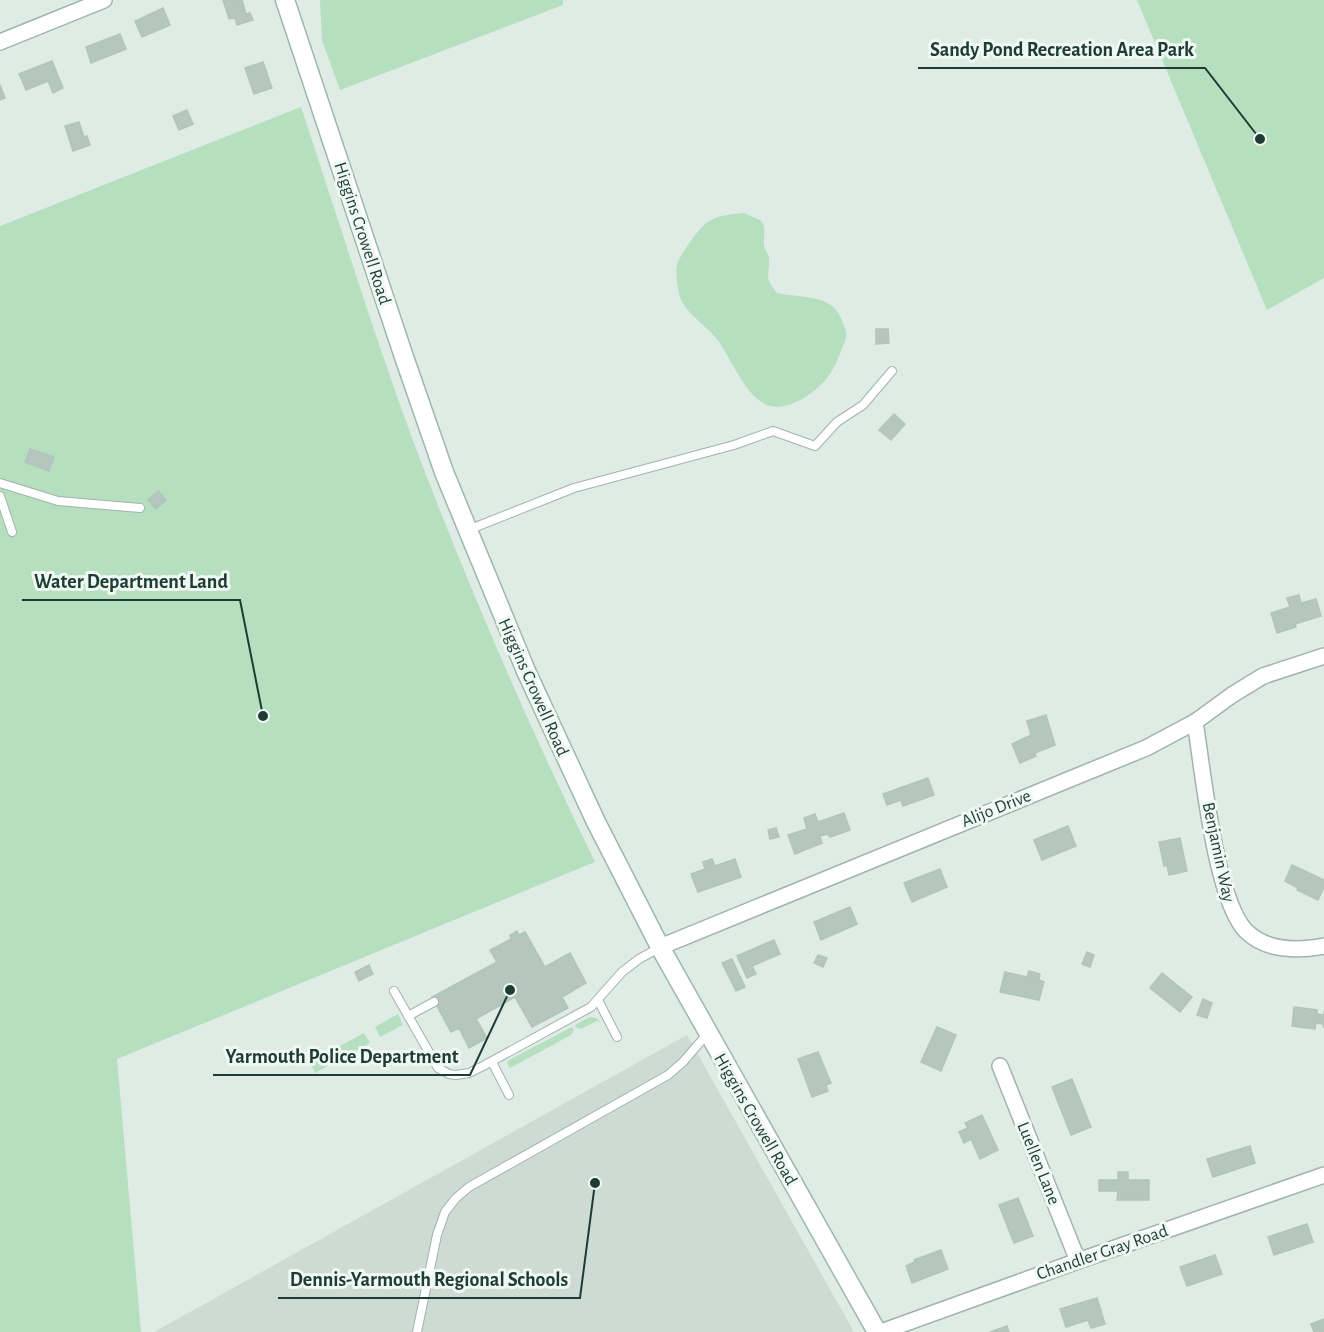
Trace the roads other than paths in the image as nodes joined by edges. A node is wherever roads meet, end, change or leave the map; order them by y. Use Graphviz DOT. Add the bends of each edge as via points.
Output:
graph roads {
  1 [pos="104,0"];
  2 [pos="285,0"];
  3 [pos="0,42"];
  4 [pos="892,371"];
  5 [pos="0,483"];
  6 [pos="0,496"];
  7 [pos="140,508"];
  8 [pos="468,530"];
  9 [pos="12,532"];
  10 [pos="1324,656"];
  11 [pos="1195,722"];
  12 [pos="1324,946"];
  13 [pos="660,947"];
  14 [pos="394,991"];
  15 [pos="598,1000"];
  16 [pos="434,1002"];
  17 [pos="408,1016"];
  18 [pos="708,1033"];
  19 [pos="617,1037"];
  20 [pos="492,1062"];
  21 [pos="1000,1066"];
  22 [pos="509,1095"];
  23 [pos="1324,1175"];
  24 [pos="1078,1261"];
  25 [pos="417,1332"];
  26 [pos="879,1332"];
  1 -- 3 [label="street"];
  2 -- 8 [label="main road, Higgins Crowell Road" via="403,354"];
  4 -- 8 [label="lane" via="863,405 837,422 815,446 773,431 574,488"];
  5 -- 7 [label="lane" via="58,501"];
  6 -- 9 [label="lane"];
  8 -- 13 [label="main road, Higgins Crowell Road" via="563,753"];
  10 -- 11 [label="street, Alijo Drive" via="1263,676"];
  11 -- 12 [label="street, Benjamin Way" via="1222,879 1233,913 1246,931 1264,944 1289,949"];
  11 -- 13 [label="street, Alijo Drive" via="1146,748"];
  13 -- 15 [label="lane" via="622,972"];
  13 -- 18 [label="main road, Higgins Crowell Road"];
  14 -- 17 [label="lane"];
  15 -- 19 [label="lane"];
  15 -- 20 [label="lane"];
  16 -- 17 [label="lane"];
  17 -- 20 [label="lane" via="443,1071 462,1075"];
  18 -- 25 [label="lane" via="669,1075 479,1181 456,1198 445,1212 437,1235"];
  18 -- 26 [label="main road, Higgins Crowell Road"];
  20 -- 22 [label="lane"];
  21 -- 24 [label="street, Luellen Lane"];
  23 -- 24 [label="street, Chandler Gray Road"];
  24 -- 26 [label="street, Chandler Gray Road"];
}
